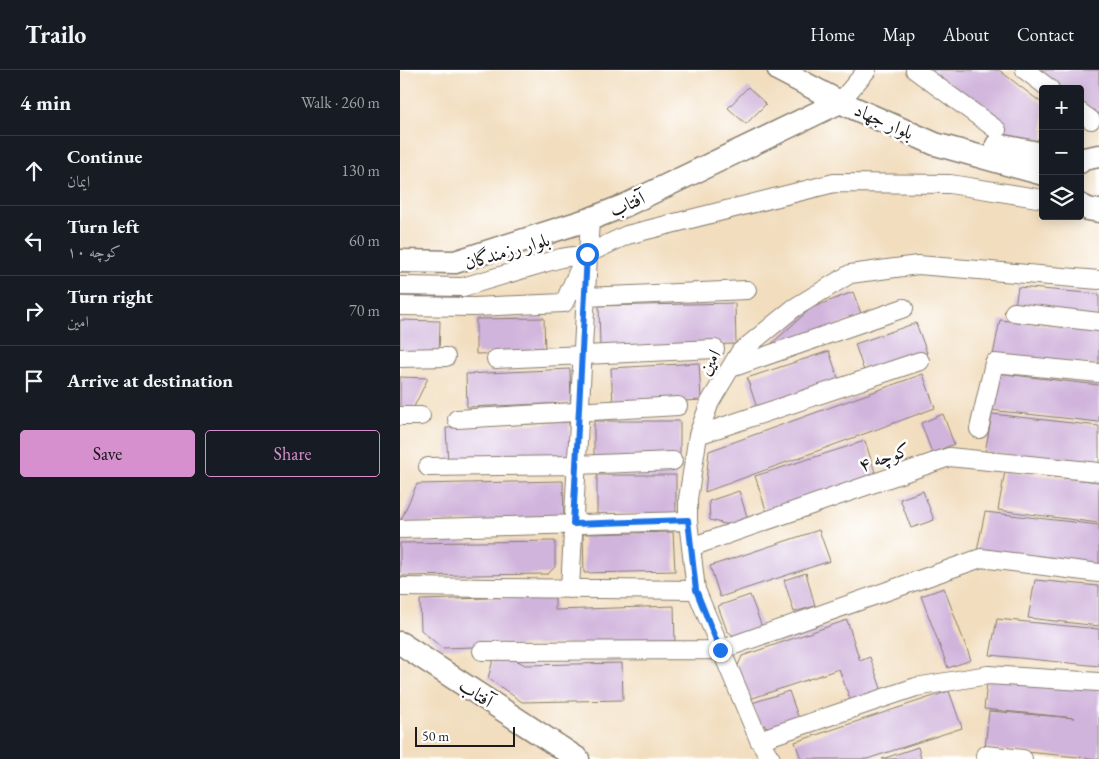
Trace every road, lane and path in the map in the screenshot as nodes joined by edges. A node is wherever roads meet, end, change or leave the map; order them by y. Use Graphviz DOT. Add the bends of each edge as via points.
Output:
graph roads {
  1 [pos="779,70"];
  2 [pos="867,70"];
  3 [pos="915,70"];
  4 [pos="1025,70"];
  5 [pos="1045,85"];
  6 [pos="840,102"];
  7 [pos="997,130"];
  8 [pos="1039,153"];
  9 [pos="1039,173"];
  10 [pos="1039,198"];
  11 [pos="1084,208"];
  12 [pos="1099,211"];
  13 [pos="590,220"];
  14 [pos="587,254"];
  15 [pos="400,260"];
  16 [pos="1099,280"];
  17 [pos="400,286"];
  18 [pos="747,290"];
  19 [pos="585,297"];
  20 [pos="400,306"];
  21 [pos="904,308"];
  22 [pos="1014,312"];
  23 [pos="1099,322"];
  24 [pos="715,349"];
  25 [pos="582,353"];
  26 [pos="400,358"];
  27 [pos="446,358"];
  28 [pos="496,359"];
  29 [pos="920,362"];
  30 [pos="731,368"];
  31 [pos="1099,373"];
  32 [pos="678,406"];
  33 [pos="579,413"];
  34 [pos="400,416"];
  35 [pos="421,416"];
  36 [pos="457,419"];
  37 [pos="979,429"];
  38 [pos="698,436"];
  39 [pos="673,461"];
  40 [pos="576,465"];
  41 [pos="428,467"];
  42 [pos="1099,472"];
  43 [pos="688,520"];
  44 [pos="573,524"];
  45 [pos="400,529"];
  46 [pos="690,547"];
  47 [pos="1099,573"];
  48 [pos="400,587"];
  49 [pos="570,589"];
  50 [pos="696,590"];
  51 [pos="400,644"];
  52 [pos="720,650"];
  53 [pos="482,651"];
  54 [pos="1099,682"];
  55 [pos="759,740"];
  56 [pos="985,755"];
  57 [pos="578,759"];
  58 [pos="771,759"];
  59 [pos="1024,759"];
  1 -- 6 [label="main road"];
  2 -- 6 [label="street"];
  3 -- 7 [label="street"];
  4 -- 5 [label="street"];
  6 -- 8 [label="main road, بلوار جهاد" via="928,130"];
  6 -- 9 [label="main road, بلوار جهاد" via="935,144"];
  6 -- 13 [label="main road, آفتاب"];
  10 -- 14 [label="street, بلوار رزمندگان" via="950,184 834,183 627,235"];
  11 -- 12 [label="main road"];
  13 -- 14 [label="street"];
  13 -- 15 [label="main road, آفتاب" via="455,262"];
  14 -- 17 [label="street, بلوار رزمندگان" via="561,258 462,287"];
  14 -- 19 [label="street"];
  14 -- 20 [label="street" via="564,303"];
  16 -- 30 [label="street, امین" via="918,265 850,274 794,308 740,352"];
  18 -- 19 [label="street"];
  19 -- 25 [label="street"];
  21 -- 30 [label="street"];
  22 -- 23 [label="street"];
  24 -- 25 [label="street"];
  25 -- 28 [label="street"];
  25 -- 33 [label="street"];
  26 -- 27 [label="street"];
  29 -- 38 [label="street"];
  30 -- 38 [label="street, امین" via="710,402"];
  31 -- 37 [label="street" via="994,363"];
  32 -- 33 [label="street"];
  33 -- 36 [label="street"];
  33 -- 40 [label="street"];
  34 -- 35 [label="street"];
  38 -- 43 [label="street, امین"];
  39 -- 40 [label="street"];
  40 -- 41 [label="street"];
  40 -- 44 [label="street"];
  42 -- 46 [label="street, کوچه ۴" via="949,458"];
  43 -- 44 [label="street"];
  43 -- 46 [label="street, امین"];
  44 -- 45 [label="street"];
  44 -- 49 [label="street"];
  46 -- 50 [label="street, امین"];
  47 -- 52 [label="street" via="981,558"];
  48 -- 49 [label="street"];
  49 -- 50 [label="street"];
  50 -- 52 [label="street, امین"];
  51 -- 57 [label="main road, آفتاب"];
  52 -- 53 [label="street"];
  52 -- 55 [label="street, امین"];
  54 -- 55 [label="street" via="988,675 916,687"];
  55 -- 58 [label="street, امین"];
  56 -- 59 [label="street"];
}
